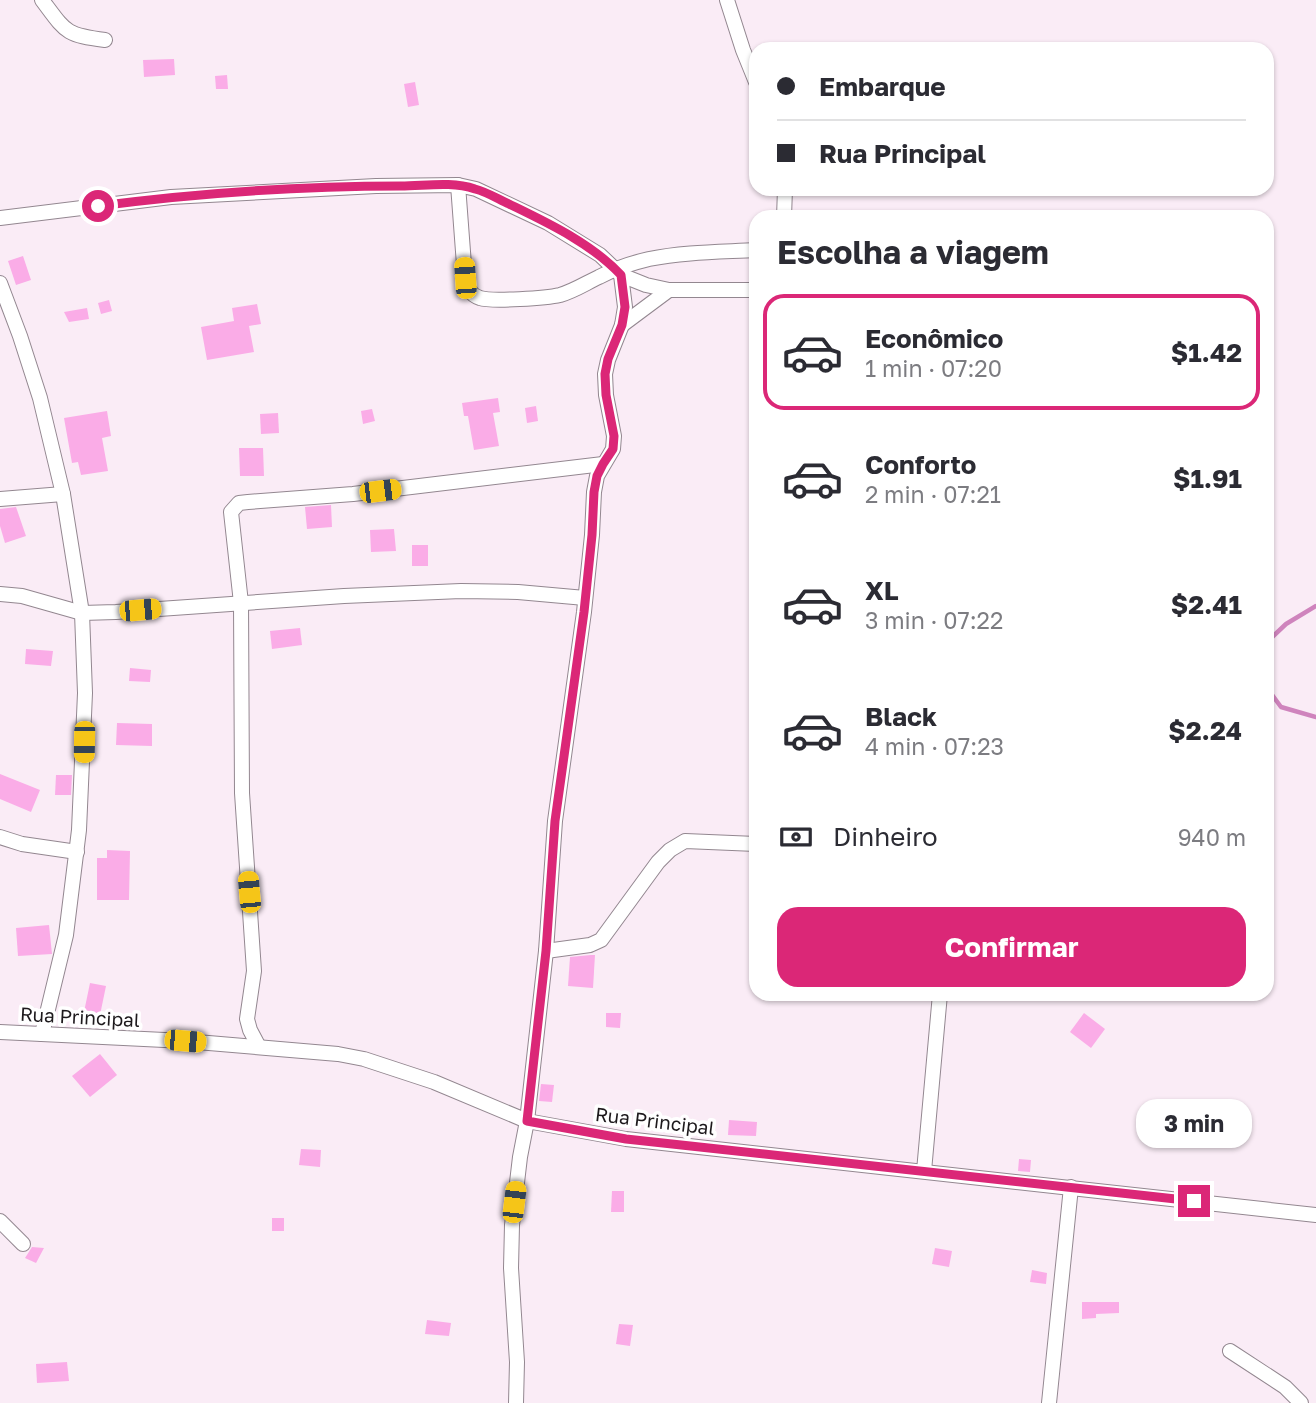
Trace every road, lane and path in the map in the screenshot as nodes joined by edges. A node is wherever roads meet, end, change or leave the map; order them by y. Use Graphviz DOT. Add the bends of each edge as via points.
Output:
graph roads {
  1 [pos="42,0"];
  2 [pos="727,0"];
  3 [pos="105,40"];
  4 [pos="749,65"];
  5 [pos="458,185"];
  6 [pos="0,218"];
  7 [pos="749,250"];
  8 [pos="619,272"];
  9 [pos="0,283"];
  10 [pos="669,290"];
  11 [pos="749,290"];
  12 [pos="622,325"];
  13 [pos="603,464"];
  14 [pos="63,494"];
  15 [pos="0,499"];
  16 [pos="0,594"];
  17 [pos="585,598"];
  18 [pos="241,603"];
  19 [pos="82,613"];
  20 [pos="0,837"];
  21 [pos="749,844"];
  22 [pos="77,852"];
  23 [pos="546,951"];
  24 [pos="939,1001"];
  25 [pos="0,1032"];
  26 [pos="42,1034"];
  27 [pos="259,1047"];
  28 [pos="527,1121"];
  29 [pos="924,1171"];
  30 [pos="1071,1187"];
  31 [pos="1316,1215"];
  32 [pos="0,1222"];
  33 [pos="23,1244"];
  34 [pos="1230,1351"];
  35 [pos="516,1403"];
  36 [pos="1049,1403"];
  37 [pos="1301,1403"];
  1 -- 3 [label="street" via="70,33"];
  2 -- 4 [label="street"];
  5 -- 6 [label="street" via="171,197"];
  5 -- 8 [label="street" via="548,223"];
  5 -- 8 [label="street" via="467,288 481,299 559,295"];
  7 -- 8 [label="street" via="680,254 647,260"];
  8 -- 10 [label="street"];
  8 -- 12 [label="street" via="625,307"];
  9 -- 14 [label="street" via="40,398"];
  10 -- 11 [label="street"];
  10 -- 12 [label="street"];
  12 -- 13 [label="street" via="605,374 614,436 613,449"];
  13 -- 17 [label="street" via="594,492"];
  13 -- 18 [label="street" via="239,503 231,512"];
  14 -- 15 [label="street"];
  14 -- 19 [label="street"];
  16 -- 19 [label="street"];
  17 -- 18 [label="street" via="461,591"];
  17 -- 23 [label="street" via="555,821"];
  18 -- 19 [label="street"];
  18 -- 27 [label="street" via="242,793 254,971 247,1019"];
  19 -- 22 [label="street" via="85,693"];
  20 -- 22 [label="street"];
  21 -- 23 [label="street" via="685,841 658,862 601,940"];
  22 -- 26 [label="street" via="66,935"];
  23 -- 28 [label="street"];
  24 -- 29 [label="street"];
  25 -- 26 [label="street, Rua Principal"];
  26 -- 27 [label="street, Rua Principal"];
  27 -- 28 [label="street, Rua Principal" via="365,1059"];
  28 -- 29 [label="street, Rua Principal" via="626,1139"];
  28 -- 35 [label="street" via="512,1225"];
  29 -- 30 [label="street, Rua Principal"];
  30 -- 31 [label="street, Rua Principal"];
  30 -- 36 [label="street"];
  32 -- 33 [label="street"];
  34 -- 37 [label="street"];
}
